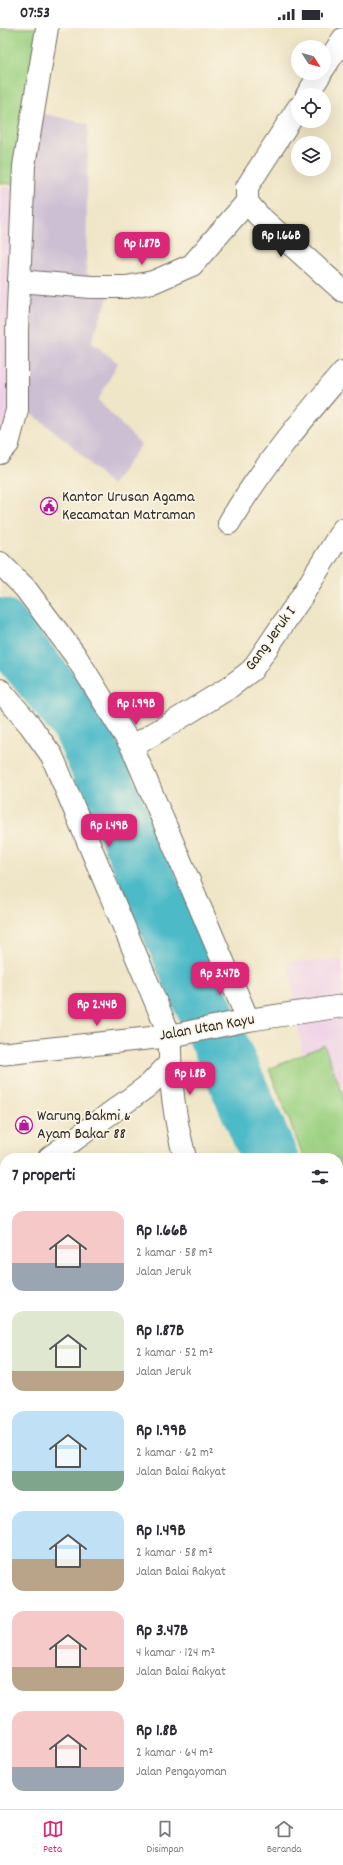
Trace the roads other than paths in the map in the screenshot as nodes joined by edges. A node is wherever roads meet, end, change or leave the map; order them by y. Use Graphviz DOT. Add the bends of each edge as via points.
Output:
graph roads {
  1 [pos="47,28"];
  2 [pos="343,39"];
  3 [pos="331,57"];
  4 [pos="291,119"];
  5 [pos="247,202"];
  6 [pos="19,282"];
  7 [pos="343,292"];
  8 [pos="343,372"];
  9 [pos="0,453"];
  10 [pos="229,523"];
  11 [pos="343,528"];
  12 [pos="0,563"];
  13 [pos="0,690"];
  14 [pos="132,748"];
  15 [pos="343,1006"];
  16 [pos="242,1021"];
  17 [pos="170,1036"];
  18 [pos="0,1054"];
  19 [pos="169,1064"];
  20 [pos="56,1153"];
  21 [pos="184,1153"];
  1 -- 6 [label="street" via="24,166"];
  2 -- 3 [label="street"];
  4 -- 5 [label="street" via="247,187"];
  5 -- 6 [label="street" via="192,265 153,282 127,287"];
  5 -- 7 [label="street"];
  6 -- 9 [label="street" via="17,410 8,444"];
  8 -- 10 [label="street" via="292,431 246,493"];
  11 -- 14 [label="street, Gang Jeruk I" via="300,599 252,670"];
  12 -- 14 [label="street" via="25,588 75,655"];
  13 -- 17 [label="street" via="52,756"];
  14 -- 16 [label="street"];
  15 -- 16 [label="street, Jalan Utan Kayu"];
  16 -- 17 [label="street, Jalan Utan Kayu"];
  17 -- 18 [label="street, Jalan Utan Kayu"];
  17 -- 19 [label="street"];
  19 -- 20 [label="street" via="149,1085"];
  19 -- 21 [label="street" via="176,1124"];
}
